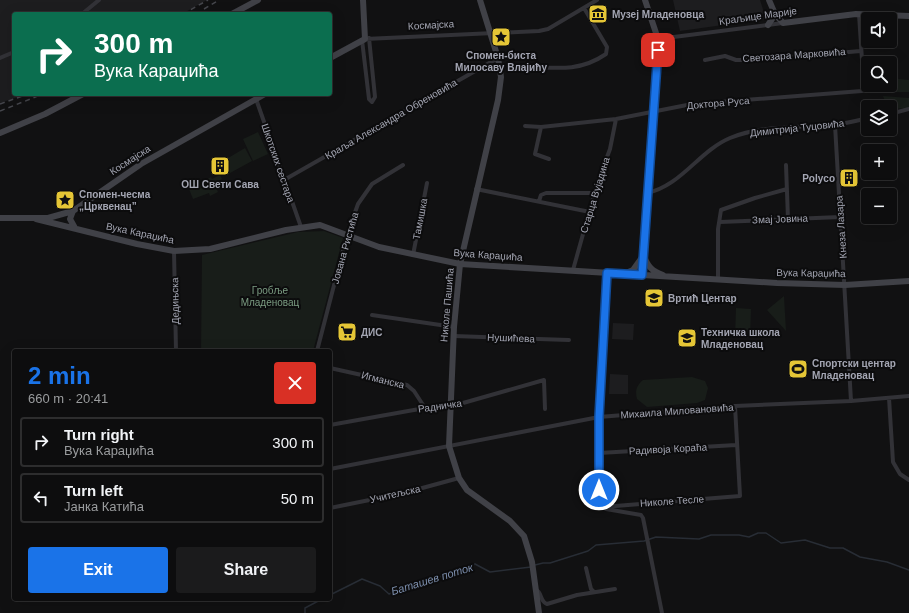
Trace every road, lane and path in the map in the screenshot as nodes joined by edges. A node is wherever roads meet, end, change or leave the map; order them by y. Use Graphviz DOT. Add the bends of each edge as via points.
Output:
graph roads {
  1 [pos="98,0"];
  2 [pos="258,0"];
  3 [pos="360,0"];
  4 [pos="363,0"];
  5 [pos="480,0"];
  6 [pos="597,0"];
  7 [pos="645,0"];
  8 [pos="769,0"];
  9 [pos="774,0"];
  10 [pos="363,8"];
  11 [pos="584,8"];
  12 [pos="84,12"];
  13 [pos="236,12"];
  14 [pos="773,12"];
  15 [pos="859,14"];
  16 [pos="909,16"];
  17 [pos="785,22"];
  18 [pos="768,25"];
  19 [pos="490,32"];
  20 [pos="366,39"];
  21 [pos="658,39"];
  22 [pos="861,51"];
  23 [pos="12,53"];
  24 [pos="332,57"];
  25 [pos="0,58"];
  26 [pos="498,58"];
  27 [pos="705,60"];
  28 [pos="518,66"];
  29 [pos="79,96"];
  30 [pos="261,96"];
  31 [pos="256,99"];
  32 [pos="909,109"];
  33 [pos="897,112"];
  34 [pos="653,113"];
  35 [pos="616,119"];
  36 [pos="861,119"];
  37 [pos="835,125"];
  38 [pos="526,126"];
  39 [pos="541,127"];
  40 [pos="0,133"];
  41 [pos="549,159"];
  42 [pos="403,165"];
  43 [pos="786,165"];
  44 [pos="284,180"];
  45 [pos="427,183"];
  46 [pos="476,189"];
  47 [pos="787,189"];
  48 [pos="595,193"];
  49 [pos="647,193"];
  50 [pos="539,201"];
  51 [pos="73,211"];
  52 [pos="590,212"];
  53 [pos="840,217"];
  54 [pos="0,218"];
  55 [pos="36,219"];
  56 [pos="788,219"];
  57 [pos="720,222"];
  58 [pos="301,227"];
  59 [pos="77,229"];
  60 [pos="347,235"];
  61 [pos="174,251"];
  62 [pos="644,254"];
  63 [pos="414,255"];
  64 [pos="460,264"];
  65 [pos="573,270"];
  66 [pos="607,273"];
  67 [pos="624,274"];
  68 [pos="642,275"];
  69 [pos="668,277"];
  70 [pos="718,280"];
  71 [pos="909,281"];
  72 [pos="845,285"];
  73 [pos="372,315"];
  74 [pos="454,327"];
  75 [pos="454,336"];
  76 [pos="569,340"];
  77 [pos="176,349"];
  78 [pos="318,349"];
  79 [pos="332,368"];
  80 [pos="909,396"];
  81 [pos="889,398"];
  82 [pos="852,401"];
  83 [pos="450,406"];
  84 [pos="735,406"];
  85 [pos="425,408"];
  86 [pos="545,409"];
  87 [pos="599,417"];
  88 [pos="332,425"];
  89 [pos="736,445"];
  90 [pos="449,446"];
  91 [pos="599,452"];
  92 [pos="332,469"];
  93 [pos="459,478"];
  94 [pos="909,480"];
  95 [pos="603,506"];
  96 [pos="332,508"];
  97 [pos="586,568"];
  98 [pos="615,588"];
  99 [pos="535,590"];
  100 [pos="594,592"];
  101 [pos="539,613"];
  102 [pos="662,613"];
  1 -- 12 [label="street"];
  2 -- 13 [label="street"];
  3 -- 10 [label="street"];
  4 -- 10 [label="street"];
  5 -- 19 [label="street, Николе Пашића"];
  6 -- 11 [label="street"];
  7 -- 21 [label="street"];
  8 -- 14 [label="street"];
  9 -- 17 [label="street"];
  10 -- 20 [label="street"];
  11 -- 19 [label="street" via="544,30"];
  11 -- 28 [label="street" via="608,51 595,62 576,68"];
  14 -- 17 [label="street"];
  14 -- 18 [label="street"];
  15 -- 16 [label="street, Краљице Марије"];
  15 -- 17 [label="street, Краљице Марије"];
  15 -- 22 [label="street"];
  17 -- 18 [label="street, Краљице Марије"];
  18 -- 21 [label="street, Краљице Марије"];
  19 -- 20 [label="street, Космајска"];
  19 -- 26 [label="street, Николе Пашића"];
  20 -- 20 [label="street" via="369,99 372,102 376,97"];
  20 -- 24 [label="street, Космајска"];
  21 -- 34 [label="street"];
  22 -- 27 [label="street, Светозара Марковића" via="752,60 736,60 725,56"];
  22 -- 34 [label="street, Доктора Руса" via="864,90 692,104"];
  23 -- 25 [label="street"];
  26 -- 44 [label="street, Краља Александра Обреновића"];
  26 -- 46 [label="street, Николе Пашића" via="498,100"];
  29 -- 40 [label="street" via="39,117"];
  30 -- 31 [label="street, Космајска"];
  31 -- 44 [label="street, Шкотских сестара"];
  31 -- 51 [label="street, Космајска" via="141,164"];
  32 -- 33 [label="street"];
  34 -- 35 [label="street, Доктора Руса"];
  34 -- 49 [label="street"];
  35 -- 39 [label="street, Доктора Руса"];
  35 -- 48 [label="street, Старца Вујадина" via="610,149"];
  36 -- 37 [label="street, Димитрија Туцовића"];
  37 -- 49 [label="street, Димитрија Туцовића" via="762,131 736,136 708,151 674,181"];
  37 -- 53 [label="street, Кнеза Лазара"];
  38 -- 39 [label="street, Доктора Руса"];
  39 -- 41 [label="street" via="535,154"];
  42 -- 60 [label="street, Јована Ристића" via="368,188 358,204"];
  43 -- 47 [label="street"];
  44 -- 58 [label="street, Шкотских сестара"];
  45 -- 63 [label="street, Тамишка"];
  46 -- 50 [label="street"];
  46 -- 64 [label="street, Николе Пашића"];
  47 -- 56 [label="street"];
  47 -- 57 [label="street" via="721,210"];
  48 -- 50 [label="street" via="546,193 541,195"];
  48 -- 52 [label="street, Старца Вујадина"];
  49 -- 62 [label="street"];
  50 -- 52 [label="street"];
  51 -- 55 [label="street, Космајска" via="56,217"];
  51 -- 59 [label="street" via="70,219"];
  52 -- 65 [label="street, Старца Вујадина"];
  53 -- 56 [label="street, Змај Јовина"];
  53 -- 72 [label="street, Кнеза Лазара"];
  54 -- 55 [label="street, Космајска"];
  55 -- 59 [label="street, Вука Караџића"];
  56 -- 57 [label="street, Змај Јовина"];
  57 -- 70 [label="street"];
  58 -- 60 [label="street, Вука Караџића" via="323,226"];
  58 -- 61 [label="street, Вука Караџића" via="215,248"];
  59 -- 61 [label="street, Вука Караџића"];
  60 -- 63 [label="street, Вука Караџића" via="379,247"];
  60 -- 78 [label="street, Јована Ристића"];
  61 -- 77 [label="street, Дедињска"];
  62 -- 67 [label="street" via="633,270"];
  62 -- 68 [label="street"];
  62 -- 69 [label="street" via="648,266 653,271"];
  63 -- 64 [label="street, Вука Караџића"];
  64 -- 65 [label="street, Вука Караџића"];
  64 -- 74 [label="street, Николе Пашића"];
  65 -- 66 [label="street, Вука Караџића"];
  66 -- 67 [label="street, Вука Караџића"];
  66 -- 87 [label="street"];
  67 -- 68 [label="street, Вука Караџића"];
  68 -- 69 [label="street, Вука Караџића"];
  69 -- 70 [label="street, Вука Караџића"];
  70 -- 72 [label="street, Вука Караџића"];
  71 -- 72 [label="street, Вука Караџића"];
  72 -- 82 [label="street, Кнеза Лазара"];
  73 -- 74 [label="street"];
  74 -- 75 [label="street, Николе Пашића"];
  75 -- 76 [label="street, Нушићева"];
  75 -- 83 [label="street, Николе Пашића"];
  79 -- 85 [label="street, Игманска" via="407,385"];
  80 -- 81 [label="street, Михаила Миловановића"];
  81 -- 82 [label="street, Михаила Миловановића"];
  81 -- 94 [label="street" via="893,462 900,474"];
  82 -- 84 [label="street, Михаила Миловановића"];
  83 -- 85 [label="street, Радничка"];
  83 -- 86 [label="street, Радничка" via="544,380"];
  83 -- 90 [label="street, Николе Пашића"];
  84 -- 87 [label="street, Михаила Миловановића"];
  84 -- 89 [label="street"];
  85 -- 88 [label="street, Радничка"];
  87 -- 90 [label="street, Михаила Миловановића"];
  87 -- 91 [label="street"];
  89 -- 91 [label="street, Радивоја Кораћа"];
  89 -- 95 [label="street, Николе Тесле" via="740,496"];
  90 -- 92 [label="street, Михаила Миловановића"];
  90 -- 93 [label="street, Николе Пашића"];
  91 -- 95 [label="street" via="599,490 600,503"];
  93 -- 96 [label="street, Учитељска" via="404,493"];
  93 -- 99 [label="street, Николе Пашића" via="471,494 518,528 527,542"];
  95 -- 102 [label="street" via="626,514 641,515"];
  97 -- 100 [label="street"];
  98 -- 100 [label="street"];
  99 -- 100 [label="street" via="539,591 543,602 547,604"];
  99 -- 101 [label="street"];
}
